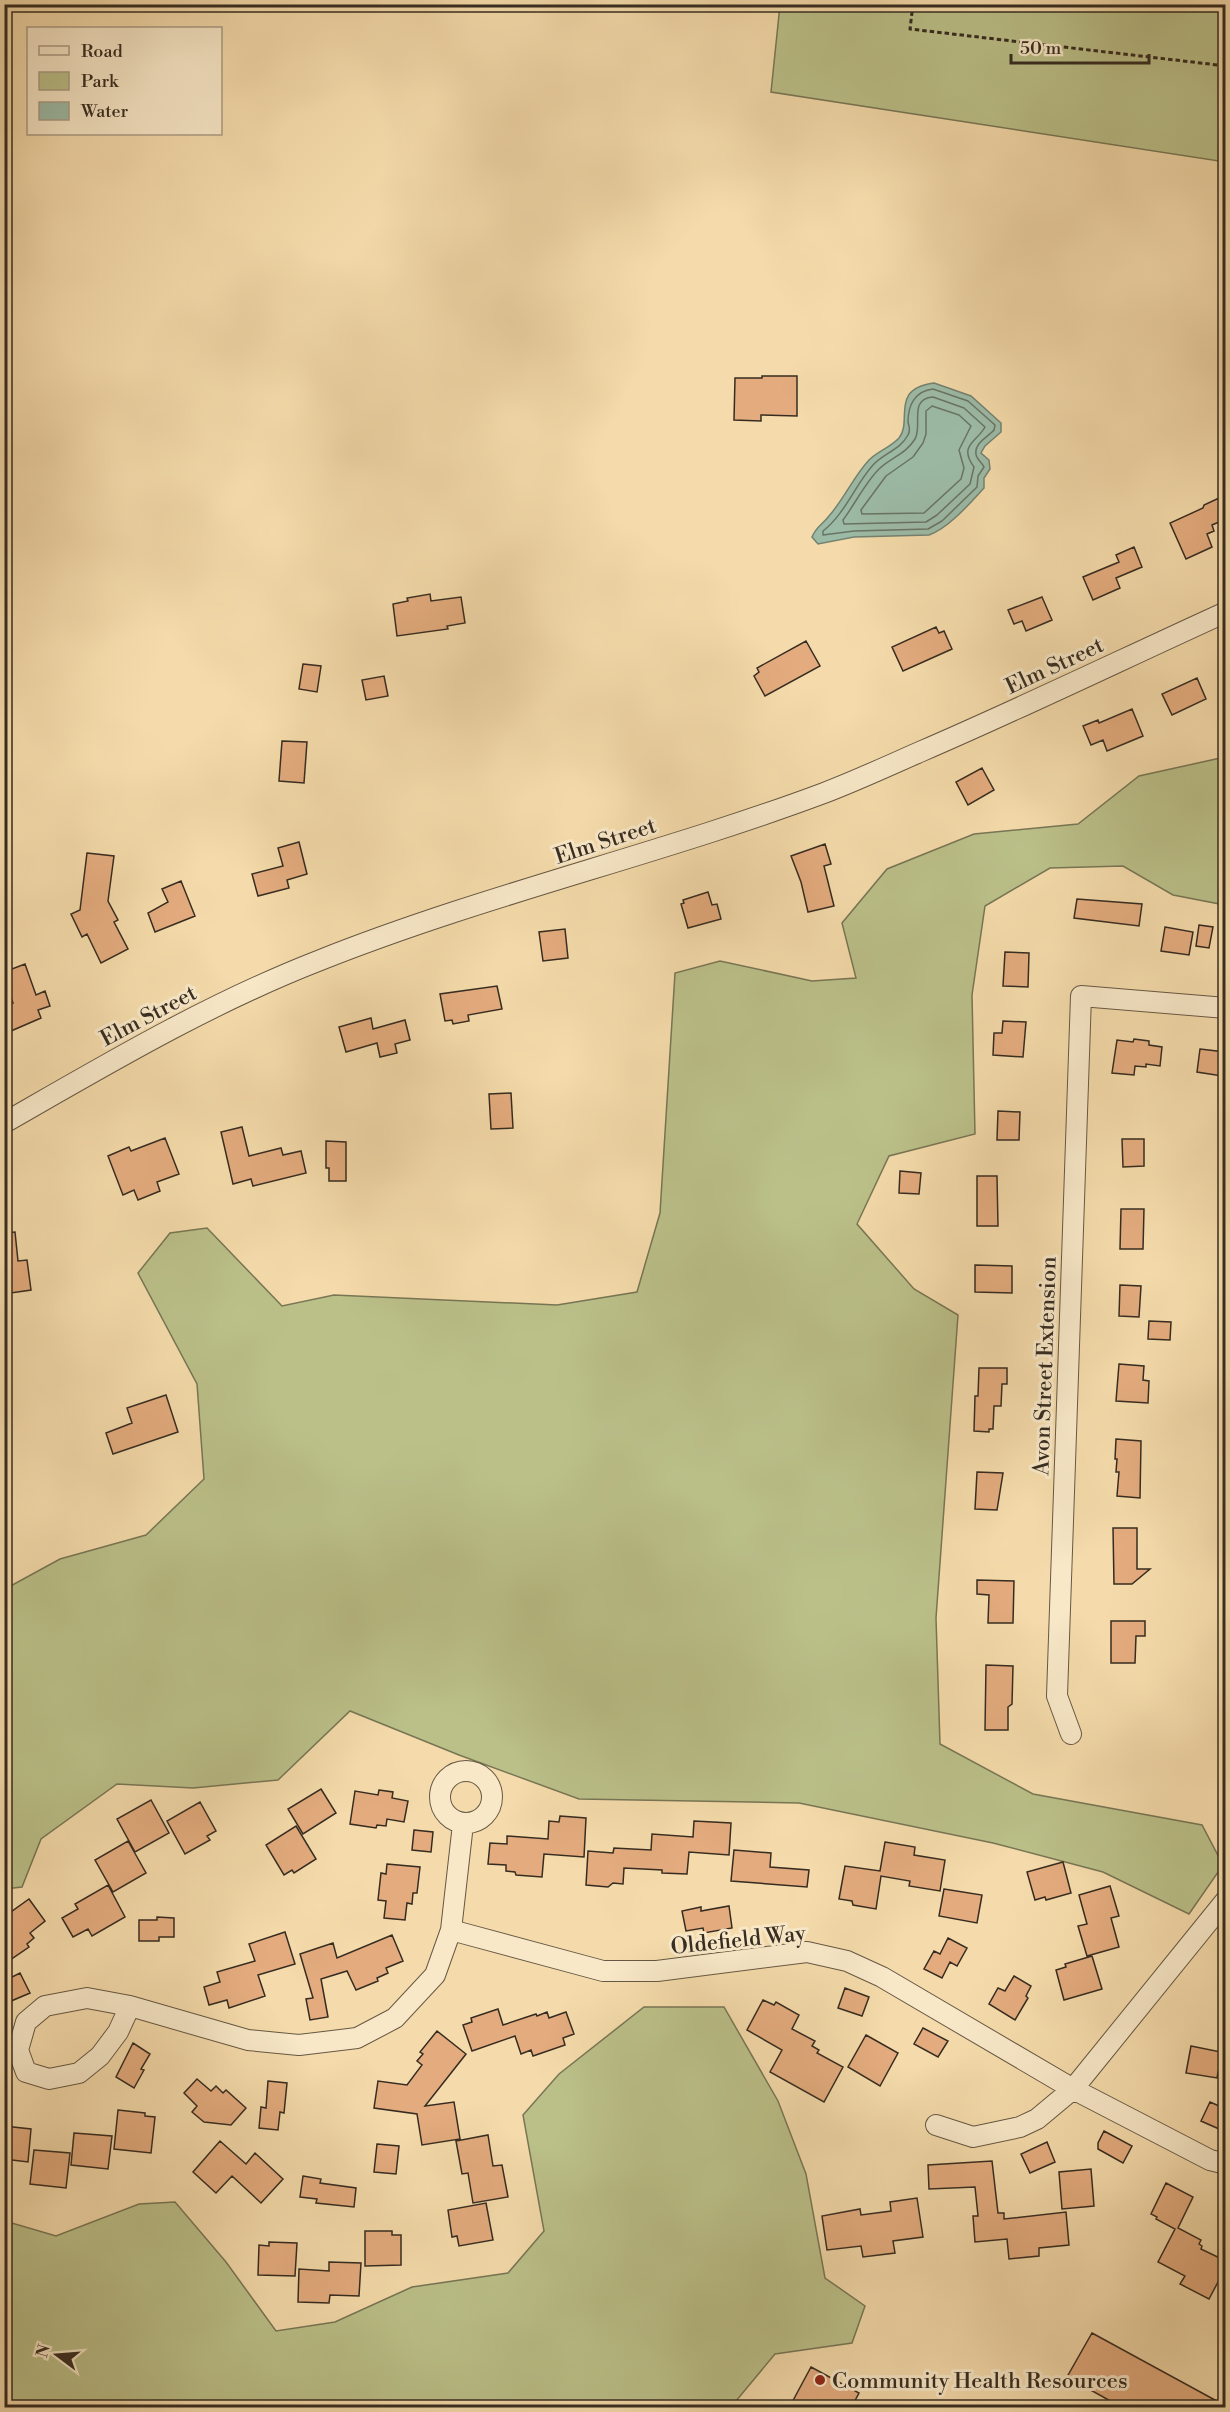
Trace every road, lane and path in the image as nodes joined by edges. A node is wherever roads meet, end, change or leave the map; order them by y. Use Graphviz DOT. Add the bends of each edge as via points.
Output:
graph roads {
  1 [pos="913,4"];
  2 [pos="1226,66"];
  3 [pos="1226,612"];
  4 [pos="1226,1008"];
  5 [pos="4,1123"];
  6 [pos="1071,1734"];
  7 [pos="463,1824"];
  8 [pos="1226,1900"];
  9 [pos="451,1930"];
  10 [pos="130,2006"];
  11 [pos="1072,2089"];
  12 [pos="936,2125"];
  13 [pos="1226,2164"];
  1 -- 2 [label="path" via="910,29"];
  3 -- 5 [label="street, Elm Street" via="826,792 315,962 220,1003"];
  4 -- 6 [label="street, Avon Street Extension" via="1081,996 1057,1696"];
  7 -- 9 [label="street"];
  8 -- 11 [label="street"];
  9 -- 10 [label="street" via="435,1975 395,2018 357,2038 298,2044 248,2040"];
  9 -- 11 [label="street, Oldefield Way" via="603,1971 657,1971 807,1952 847,1961 882,1977"];
  10 -- 10 [label="street" via="87,1998 45,2006 26,2022 18,2050 26,2072 49,2079 79,2073 100,2056 118,2032"];
  11 -- 12 [label="street" via="1037,2119 1020,2127 973,2137"];
  11 -- 13 [label="street, Oldefield Way" via="1210,2160"];
}
